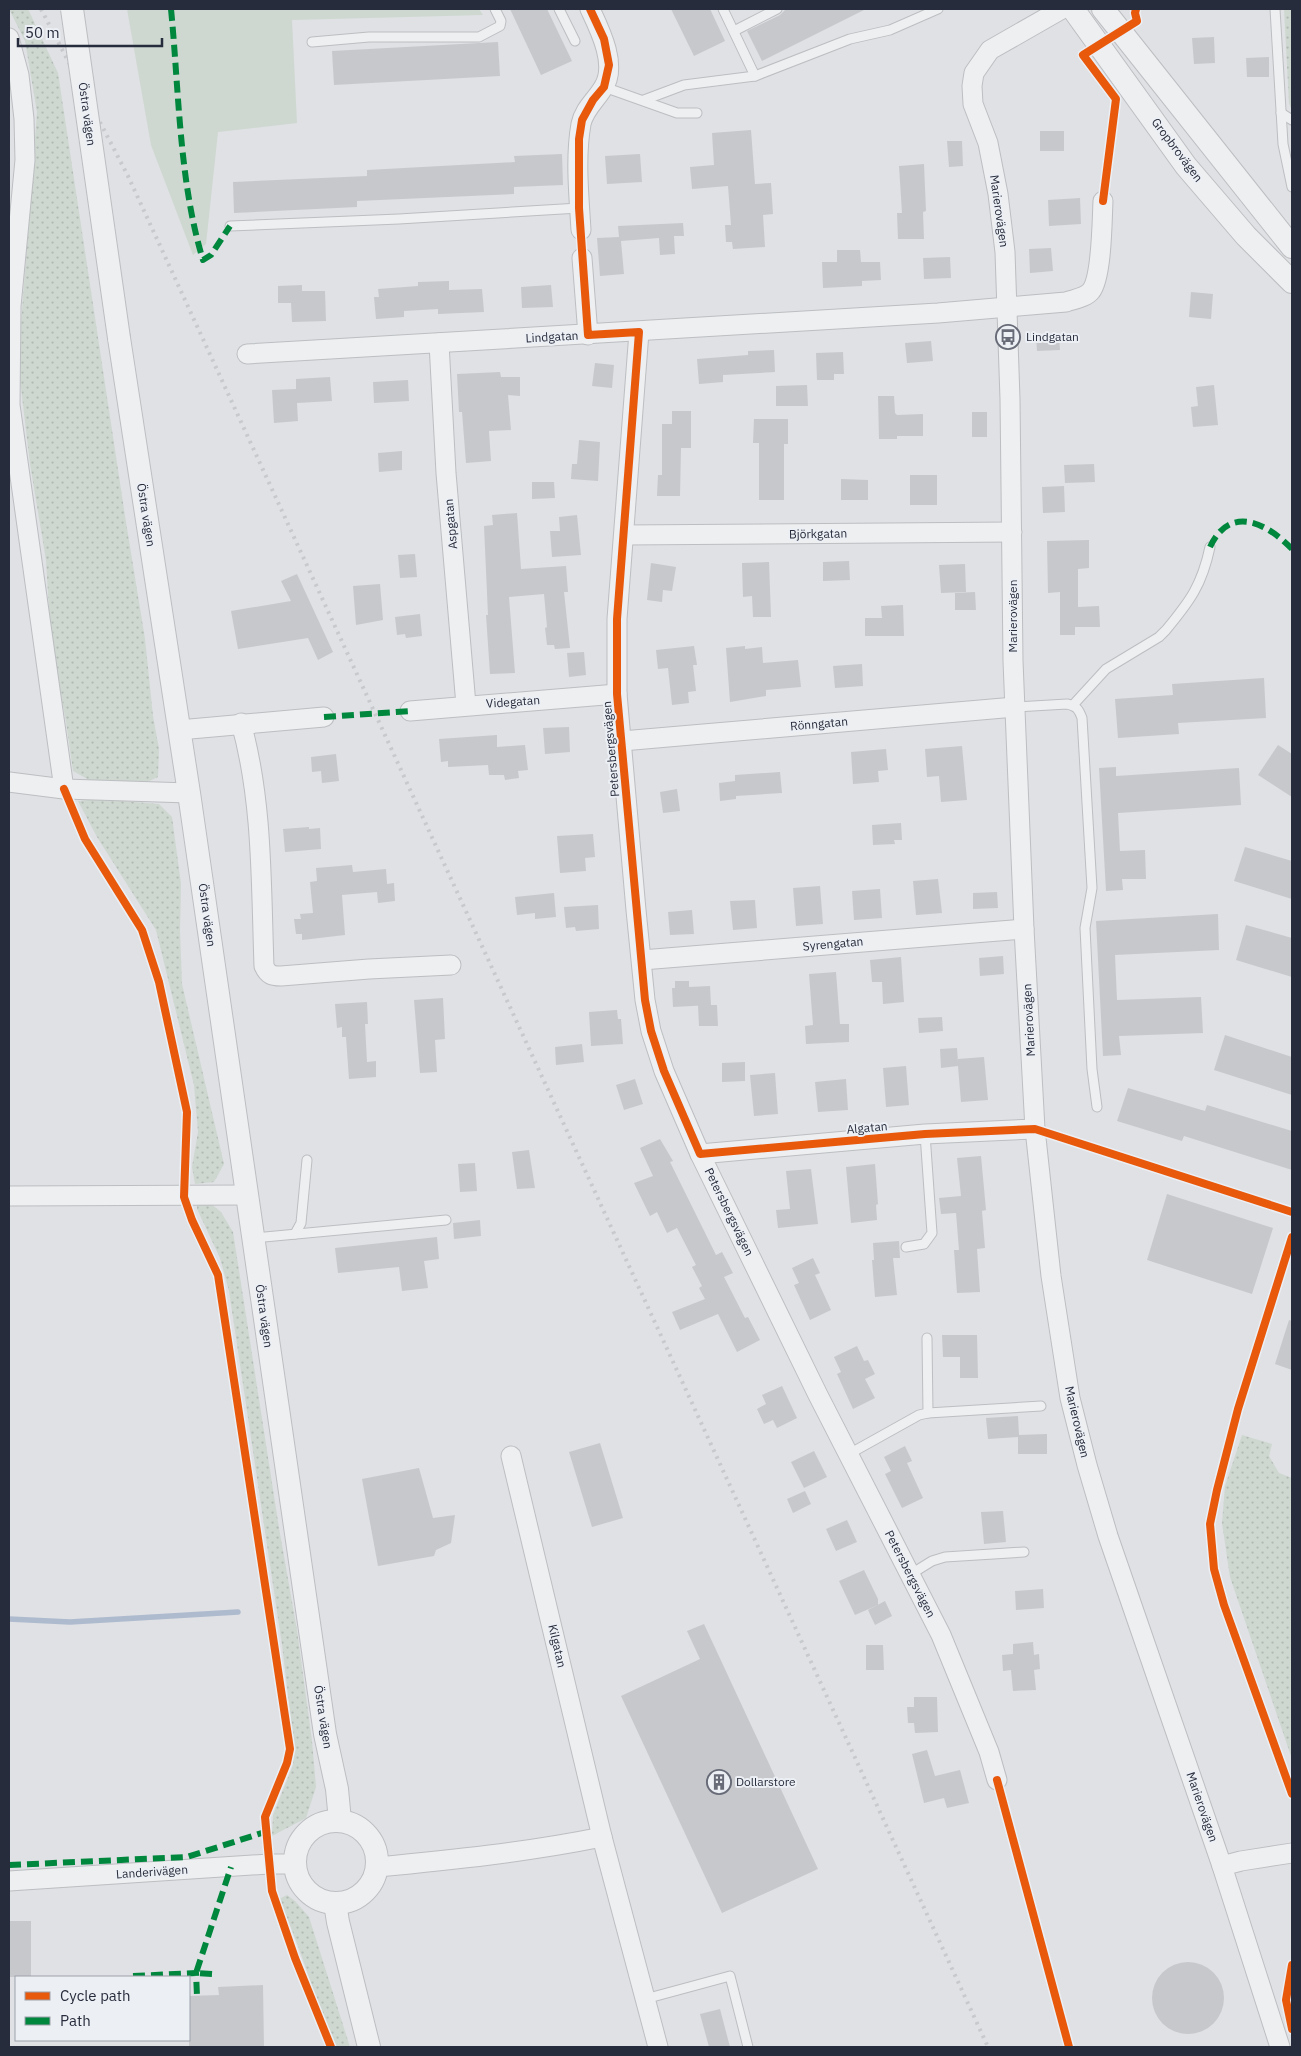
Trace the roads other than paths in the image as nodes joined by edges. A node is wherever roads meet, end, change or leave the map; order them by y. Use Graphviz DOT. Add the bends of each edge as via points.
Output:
graph roads {
  1 [pos="72,9"];
  2 [pos="495,9"];
  3 [pos="559,9"];
  4 [pos="590,9"];
  5 [pos="723,9"];
  6 [pos="777,9"];
  7 [pos="938,9"];
  8 [pos="1062,9"];
  9 [pos="1073,9"];
  10 [pos="1103,9"];
  11 [pos="1274,9"];
  12 [pos="734,31"];
  13 [pos="9,38"];
  14 [pos="575,41"];
  15 [pos="312,42"];
  16 [pos="755,76"];
  17 [pos="604,87"];
  18 [pos="644,100"];
  19 [pos="697,113"];
  20 [pos="1281,114"];
  21 [pos="1292,120"];
  22 [pos="1292,187"];
  23 [pos="1103,201"];
  24 [pos="579,208"];
  25 [pos="230,226"];
  26 [pos="580,230"];
  27 [pos="1292,247"];
  28 [pos="582,258"];
  29 [pos="1292,282"];
  30 [pos="1007,307"];
  31 [pos="639,332"];
  32 [pos="588,334"];
  33 [pos="439,343"];
  34 [pos="247,354"];
  35 [pos="1012,532"];
  36 [pos="624,535"];
  37 [pos="1210,547"];
  38 [pos="617,694"];
  39 [pos="466,705"];
  40 [pos="1074,705"];
  41 [pos="1015,707"];
  42 [pos="410,711"];
  43 [pos="324,717"];
  44 [pos="241,722"];
  45 [pos="179,730"];
  46 [pos="622,741"];
  47 [pos="9,782"];
  48 [pos="64,789"];
  49 [pos="189,793"];
  50 [pos="1024,928"];
  51 [pos="642,960"];
  52 [pos="451,966"];
  53 [pos="1097,1107"];
  54 [pos="1035,1129"];
  55 [pos="925,1134"];
  56 [pos="700,1154"];
  57 [pos="308,1160"];
  58 [pos="9,1196"];
  59 [pos="247,1196"];
  60 [pos="446,1220"];
  61 [pos="295,1234"];
  62 [pos="253,1238"];
  63 [pos="906,1247"];
  64 [pos="927,1338"];
  65 [pos="1041,1406"];
  66 [pos="928,1413"];
  67 [pos="849,1454"];
  68 [pos="511,1456"];
  69 [pos="1024,1552"];
  70 [pos="912,1574"];
  71 [pos="997,1780"];
  72 [pos="340,1821"];
  73 [pos="602,1837"];
  74 [pos="1292,1853"];
  75 [pos="295,1864"];
  76 [pos="1222,1866"];
  77 [pos="377,1867"];
  78 [pos="9,1881"];
  79 [pos="335,1903"];
  80 [pos="645,1999"];
  81 [pos="369,2047"];
  82 [pos="658,2047"];
  83 [pos="748,2047"];
  84 [pos="1280,2047"];
  1 -- 45 [label="street, Östra vägen, bridge"];
  2 -- 15 [label="lane" via="501,20 500,26 479,37 369,37"];
  3 -- 14 [label="lane"];
  4 -- 17 [label="street" via="604,39 609,65"];
  5 -- 12 [label="lane"];
  6 -- 12 [label="lane"];
  7 -- 16 [label="lane" via="890,30 850,39"];
  8 -- 30 [label="street, Marierovägen" via="990,50 974,73 973,104 988,144 998,194"];
  9 -- 29 [label="street, Gropbrovägen" via="1186,166 1246,236"];
  10 -- 27 [label="street"];
  11 -- 20 [label="lane"];
  12 -- 16 [label="lane"];
  13 -- 48 [label="street" via="24,119 25,160 11,306 10,405"];
  16 -- 18 [label="lane" via="684,85"];
  17 -- 18 [label="lane"];
  17 -- 24 [label="street" via="582,120 578,139"];
  18 -- 19 [label="lane" via="676,113"];
  20 -- 21 [label="lane"];
  20 -- 22 [label="lane"];
  23 -- 30 [label="street, Lindgatan" via="1098,276 1091,291 1066,302"];
  24 -- 25 [label="lane"];
  24 -- 26 [label="street"];
  28 -- 32 [label="street"];
  30 -- 31 [label="street, Lindgatan"];
  30 -- 35 [label="street, Marierovägen"];
  31 -- 32 [label="street, Lindgatan"];
  31 -- 36 [label="street, Petersbergsvägen"];
  32 -- 33 [label="street, Lindgatan"];
  33 -- 34 [label="street, Lindgatan"];
  33 -- 39 [label="street, Aspgatan" via="446,473"];
  35 -- 36 [label="street, Björkgatan"];
  35 -- 41 [label="street, Marierovägen"];
  36 -- 38 [label="street, Petersbergsvägen" via="617,619"];
  37 -- 40 [label="lane" via="1199,585 1166,630 1106,668"];
  38 -- 39 [label="street, Videgatan"];
  38 -- 46 [label="street, Petersbergsvägen"];
  39 -- 42 [label="street, Videgatan"];
  40 -- 41 [label="lane"];
  40 -- 53 [label="lane" via="1082,718 1092,888 1085,928"];
  41 -- 46 [label="street, Rönngatan"];
  41 -- 50 [label="street, Marierovägen"];
  43 -- 44 [label="street"];
  44 -- 45 [label="street"];
  44 -- 52 [label="street" via="251,756 267,973 281,976"];
  45 -- 49 [label="street, Östra vägen"];
  46 -- 51 [label="street, Petersbergsvägen"];
  47 -- 48 [label="street"];
  48 -- 49 [label="street"];
  49 -- 59 [label="street, Östra vägen"];
  50 -- 51 [label="street, Syrengatan"];
  50 -- 54 [label="street, Marierovägen"];
  51 -- 56 [label="street, Petersbergsvägen" via="651,1031 664,1071"];
  54 -- 55 [label="street, Algatan"];
  54 -- 76 [label="street, Marierovägen" via="1057,1322 1070,1398 1108,1536"];
  55 -- 56 [label="street, Algatan"];
  55 -- 63 [label="lane" via="932,1233 924,1244"];
  56 -- 67 [label="street, Petersbergsvägen"];
  57 -- 61 [label="lane" via="302,1223"];
  58 -- 59 [label="street"];
  59 -- 62 [label="street, Östra vägen"];
  60 -- 61 [label="lane"];
  61 -- 62 [label="lane"];
  62 -- 72 [label="street, Östra vägen"];
  64 -- 66 [label="lane"];
  65 -- 66 [label="lane"];
  66 -- 67 [label="lane"];
  67 -- 70 [label="street, Petersbergsvägen"];
  68 -- 73 [label="street, Kilgatan"];
  69 -- 70 [label="lane" via="945,1557"];
  70 -- 71 [label="street, Petersbergsvägen" via="967,1694"];
  72 -- 75 [label="street" via="310,1830 299,1845"];
  72 -- 77 [label="street" via="356,1826 368,1836 376,1850"];
  73 -- 77 [label="street" via="506,1853"];
  73 -- 80 [label="street, Kilgatan"];
  74 -- 76 [label="street"];
  75 -- 78 [label="street, Landerivägen"];
  75 -- 79 [label="street" via="298,1877 310,1894"];
  76 -- 84 [label="street, Marierovägen"];
  77 -- 79 [label="street" via="373,1881 363,1893 350,1901"];
  79 -- 81 [label="street"];
  80 -- 82 [label="street, Kilgatan"];
  80 -- 83 [label="lane" via="730,1976"];
}
